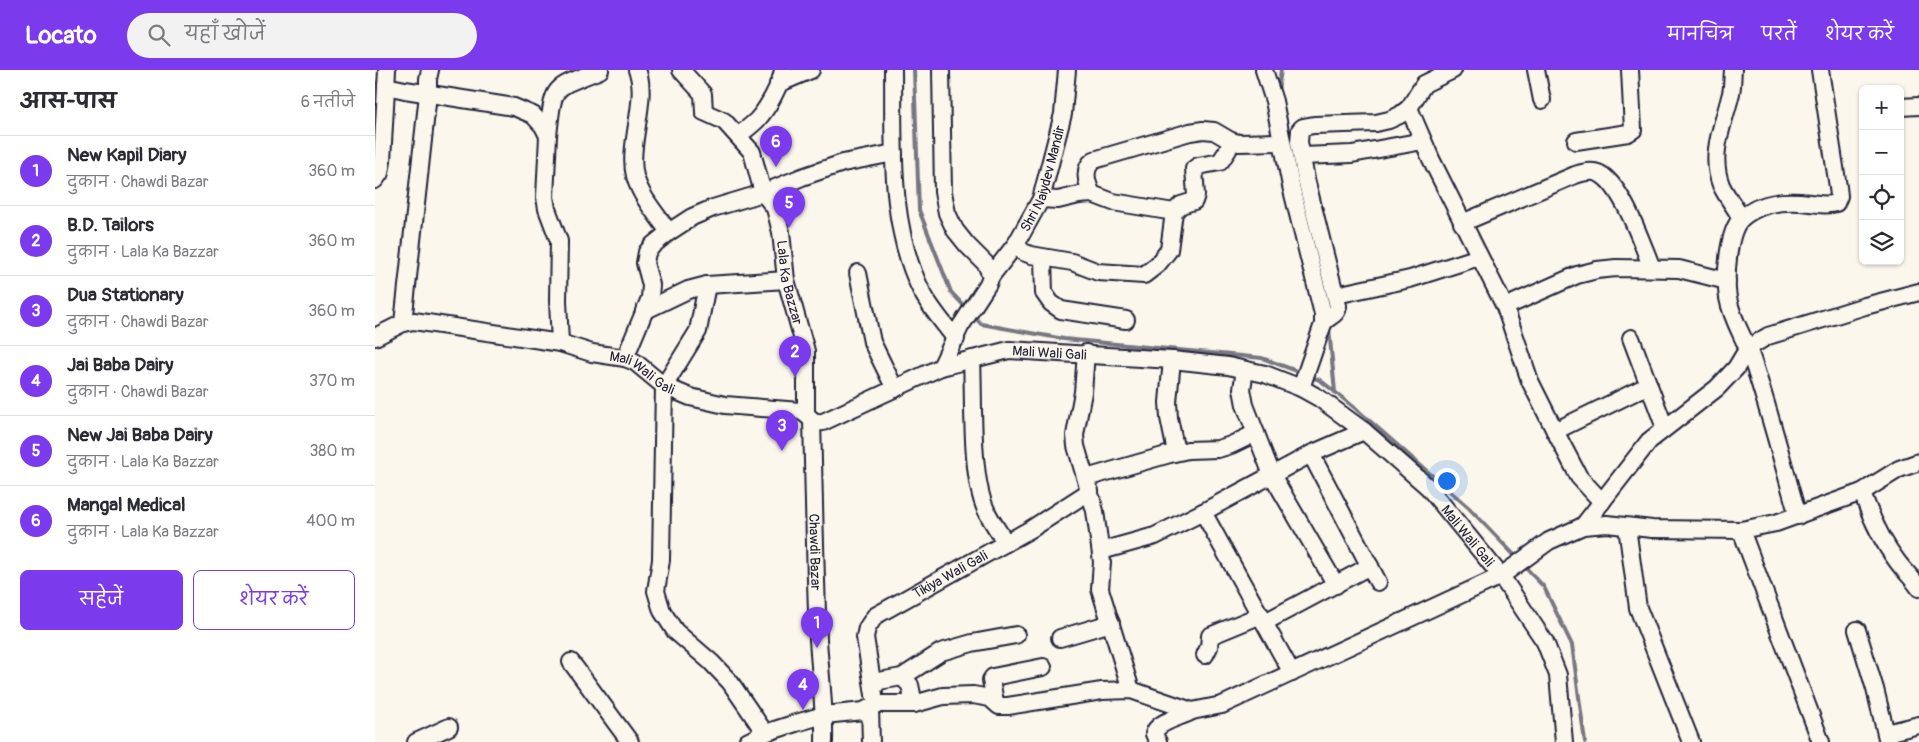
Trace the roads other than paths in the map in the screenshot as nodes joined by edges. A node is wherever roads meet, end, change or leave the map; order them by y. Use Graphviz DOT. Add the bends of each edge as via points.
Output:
graph roads {
  1 [pos="430,70"];
  2 [pos="600,70"];
  3 [pos="637,70"];
  4 [pos="681,70"];
  5 [pos="811,70"];
  6 [pos="893,70"];
  7 [pos="941,70"];
  8 [pos="1067,70"];
  9 [pos="1453,70"];
  10 [pos="1537,70"];
  11 [pos="1630,70"];
  12 [pos="1733,70"];
  13 [pos="1820,70"];
  14 [pos="1266,71"];
  15 [pos="780,77"];
  16 [pos="386,78"];
  17 [pos="428,94"];
  18 [pos="1542,100"];
  19 [pos="1919,106"];
  20 [pos="1904,107"];
  21 [pos="1409,108"];
  22 [pos="548,136"];
  23 [pos="738,136"];
  24 [pos="1231,141"];
  25 [pos="1423,141"];
  26 [pos="1576,141"];
  27 [pos="1283,142"];
  28 [pos="894,153"];
  29 [pos="1302,156"];
  30 [pos="375,180"];
  31 [pos="1299,183"];
  32 [pos="763,193"];
  33 [pos="1092,194"];
  34 [pos="1041,199"];
  35 [pos="1173,212"];
  36 [pos="1741,218"];
  37 [pos="1462,223"];
  38 [pos="669,232"];
  39 [pos="1016,244"];
  40 [pos="1479,257"];
  41 [pos="1043,258"];
  42 [pos="1652,268"];
  43 [pos="858,273"];
  44 [pos="991,276"];
  45 [pos="786,280"];
  46 [pos="1727,281"];
  47 [pos="707,285"];
  48 [pos="1919,292"];
  49 [pos="1336,295"];
  50 [pos="1505,307"];
  51 [pos="644,311"];
  52 [pos="1126,320"];
  53 [pos="1328,320"];
  54 [pos="403,323"];
  55 [pos="958,333"];
  56 [pos="375,337"];
  57 [pos="1631,338"];
  58 [pos="560,344"];
  59 [pos="1748,348"];
  60 [pos="1086,353"];
  61 [pos="625,358"];
  62 [pos="972,359"];
  63 [pos="1171,360"];
  64 [pos="941,367"];
  65 [pos="1245,370"];
  66 [pos="1303,383"];
  67 [pos="1649,385"];
  68 [pos="663,386"];
  69 [pos="895,388"];
  70 [pos="809,417"];
  71 [pos="1665,428"];
  72 [pos="1364,430"];
  73 [pos="1555,432"];
  74 [pos="1256,433"];
  75 [pos="1176,452"];
  76 [pos="1311,454"];
  77 [pos="1919,462"];
  78 [pos="1272,475"];
  79 [pos="1088,484"];
  80 [pos="1862,492"];
  81 [pos="1602,502"];
  82 [pos="1203,512"];
  83 [pos="1797,516"];
  84 [pos="1583,526"];
  85 [pos="1627,527"];
  86 [pos="1741,530"];
  87 [pos="1005,543"];
  88 [pos="1101,552"];
  89 [pos="1370,566"];
  90 [pos="1914,572"];
  91 [pos="1501,576"];
  92 [pos="1378,582"];
  93 [pos="1336,585"];
  94 [pos="1919,588"];
  95 [pos="1263,618"];
  96 [pos="1111,623"];
  97 [pos="1857,630"];
  98 [pos="1016,635"];
  99 [pos="1060,638"];
  100 [pos="1205,655"];
  101 [pos="571,662"];
  102 [pos="1043,667"];
  103 [pos="1293,673"];
  104 [pos="903,677"];
  105 [pos="1131,690"];
  106 [pos="873,700"];
  107 [pos="995,702"];
  108 [pos="914,704"];
  109 [pos="1192,711"];
  110 [pos="825,715"];
  111 [pos="1919,725"];
  112 [pos="449,727"];
  113 [pos="765,734"];
  114 [pos="1887,738"];
  115 [pos="1153,740"];
  116 [pos="416,742"];
  117 [pos="630,742"];
  118 [pos="747,742"];
  119 [pos="824,742"];
  120 [pos="871,742"];
  121 [pos="1564,742"];
  122 [pos="1691,742"];
  123 [pos="1821,742"];
  1 -- 17 [label="street"];
  2 -- 22 [label="street" via="577,78 554,94"];
  3 -- 38 [label="street" via="641,91 635,176 641,191"];
  4 -- 23 [label="street, Lala Ka Bazzar" via="703,94 704,112 724,121"];
  5 -- 15 [label="street"];
  6 -- 28 [label="street"];
  7 -- 44 [label="street" via="943,192 947,213 955,230 986,264"];
  8 -- 34 [label="street, Shri Naiydev Mandir" via="1063,114"];
  9 -- 21 [label="street" via="1424,84"];
  10 -- 18 [label="street"];
  11 -- 26 [label="street" via="1633,130"];
  12 -- 36 [label="street" via="1731,96 1716,154 1721,186"];
  13 -- 36 [label="street" via="1838,186 1836,202 1829,205 1774,202 1759,206"];
  14 -- 27 [label="street"];
  15 -- 23 [label="street" via="757,120"];
  16 -- 17 [label="street"];
  16 -- 30 [label="street" via="382,160"];
  17 -- 22 [label="street" via="514,107 533,115"];
  17 -- 54 [label="street"];
  19 -- 20 [label="street"];
  21 -- 25 [label="street"];
  21 -- 29 [label="street" via="1400,115 1376,123 1303,127 1299,136"];
  22 -- 58 [label="street" via="545,197 559,240"];
  23 -- 32 [label="street, Lala Ka Bazzar" via="752,152"];
  24 -- 27 [label="street"];
  24 -- 33 [label="street" via="1214,131 1203,130 1094,160 1089,164 1086,176"];
  24 -- 35 [label="street" via="1220,162 1194,169 1195,201 1181,205"];
  25 -- 29 [label="street" via="1352,154"];
  25 -- 37 [label="street"];
  27 -- 31 [label="street"];
  28 -- 32 [label="street" via="843,163"];
  28 -- 55 [label="street" via="903,240 922,292 940,319"];
  29 -- 31 [label="street"];
  31 -- 49 [label="street"];
  31 -- 53 [label="street" via="1323,314"];
  32 -- 38 [label="street" via="713,208"];
  32 -- 45 [label="street, Lala Ka Bazzar" via="775,208"];
  33 -- 34 [label="street" via="1058,200"];
  33 -- 35 [label="street" via="1113,202"];
  34 -- 39 [label="street, Shri Naiydev Mandir"];
  35 -- 41 [label="street" via="1169,250 1143,275 1098,272 1072,262"];
  36 -- 46 [label="street" via="1734,228"];
  37 -- 40 [label="street"];
  37 -- 42 [label="street" via="1575,175 1597,172 1614,186"];
  38 -- 51 [label="street" via="647,252 645,262 651,285"];
  39 -- 41 [label="street" via="1023,252"];
  39 -- 44 [label="street, Shri Naiydev Mandir"];
  40 -- 49 [label="street" via="1410,279"];
  40 -- 50 [label="street"];
  41 -- 52 [label="street" via="1044,293 1051,303 1061,310"];
  42 -- 46 [label="street" via="1686,270"];
  42 -- 50 [label="street" via="1597,270 1577,275"];
  43 -- 69 [label="street" via="872,342"];
  44 -- 55 [label="street, Shri Naiydev Mandir"];
  45 -- 47 [label="street"];
  45 -- 70 [label="street, Lala Ka Bazzar" via="805,351"];
  46 -- 59 [label="street" via="1734,319"];
  47 -- 51 [label="street" via="688,290"];
  47 -- 68 [label="street" via="698,331"];
  48 -- 59 [label="street" via="1768,336"];
  49 -- 53 [label="street" via="1338,311"];
  50 -- 73 [label="street" via="1531,380"];
  51 -- 61 [label="street"];
  53 -- 66 [label="street"];
  54 -- 56 [label="street, Mali Wali Gali"];
  54 -- 58 [label="street, Mali Wali Gali" via="414,321"];
  55 -- 64 [label="street, Shri Naiydev Mandir"];
  57 -- 67 [label="street"];
  58 -- 61 [label="street, Mali Wali Gali"];
  59 -- 71 [label="street" via="1717,388"];
  59 -- 83 [label="street"];
  60 -- 62 [label="street, Mali Wali Gali" via="1009,350"];
  60 -- 63 [label="street, Mali Wali Gali"];
  60 -- 79 [label="street" via="1075,435"];
  61 -- 68 [label="street, Mali Wali Gali" via="635,362"];
  62 -- 64 [label="street, Mali Wali Gali"];
  62 -- 87 [label="street" via="979,484 985,509"];
  63 -- 65 [label="street, Mali Wali Gali"];
  63 -- 75 [label="street" via="1167,402"];
  64 -- 69 [label="street, Mali Wali Gali"];
  65 -- 66 [label="street, Mali Wali Gali"];
  65 -- 74 [label="street" via="1245,405"];
  66 -- 72 [label="street, Mali Wali Gali"];
  67 -- 71 [label="street"];
  67 -- 73 [label="street"];
  68 -- 70 [label="street, Mali Wali Gali" via="690,397 725,404 800,410"];
  68 -- 113 [label="street" via="661,560 656,591 662,612 675,631 730,682"];
  69 -- 70 [label="street, Mali Wali Gali" via="823,422"];
  70 -- 110 [label="street, Chawdi Bazar" via="818,646"];
  71 -- 81 [label="street" via="1649,441"];
  72 -- 76 [label="street"];
  72 -- 91 [label="street, Mali Wali Gali" via="1428,487"];
  73 -- 81 [label="street" via="1579,477"];
  74 -- 75 [label="street, Tikiya Wali Gali" via="1231,445"];
  74 -- 78 [label="street"];
  75 -- 79 [label="street, Tikiya Wali Gali"];
  76 -- 78 [label="street"];
  76 -- 89 [label="street"];
  77 -- 80 [label="street" via="1899,469"];
  78 -- 82 [label="street"];
  78 -- 93 [label="street"];
  79 -- 87 [label="street, Tikiya Wali Gali" via="1031,529"];
  79 -- 88 [label="street"];
  80 -- 83 [label="street"];
  80 -- 90 [label="street" via="1875,527 1900,566"];
  81 -- 84 [label="street"];
  82 -- 88 [label="street" via="1155,536"];
  82 -- 95 [label="street"];
  83 -- 86 [label="street"];
  84 -- 85 [label="street" via="1607,524"];
  84 -- 91 [label="street" via="1549,541"];
  85 -- 86 [label="street"];
  85 -- 122 [label="street" via="1638,608"];
  86 -- 123 [label="street"];
  87 -- 106 [label="street, Tikiya Wali Gali" via="875,616 865,637"];
  88 -- 96 [label="street" via="1100,589"];
  89 -- 92 [label="street"];
  89 -- 93 [label="street"];
  90 -- 94 [label="street"];
  91 -- 103 [label="street"];
  91 -- 121 [label="street, Mali Wali Gali" via="1545,642 1559,675"];
  93 -- 95 [label="street"];
  95 -- 100 [label="street" via="1210,636"];
  95 -- 103 [label="street"];
  96 -- 99 [label="street"];
  96 -- 105 [label="street"];
  97 -- 114 [label="street"];
  98 -- 104 [label="street" via="941,652"];
  101 -- 117 [label="street"];
  102 -- 107 [label="street" via="993,676"];
  103 -- 109 [label="street" via="1222,705"];
  104 -- 106 [label="street" via="879,681"];
  104 -- 108 [label="street" via="910,685"];
  105 -- 107 [label="street" via="1102,691 1008,706 999,706"];
  105 -- 109 [label="street"];
  106 -- 108 [label="street"];
  106 -- 110 [label="street" via="864,711"];
  106 -- 120 [label="street, Tikiya Wali Gali"];
  107 -- 108 [label="street" via="973,695 943,696"];
  109 -- 115 [label="street" via="1155,728"];
  110 -- 113 [label="street"];
  110 -- 119 [label="street, Chawdi Bazar"];
  111 -- 114 [label="street"];
  112 -- 116 [label="street"];
  113 -- 118 [label="street"];
}
